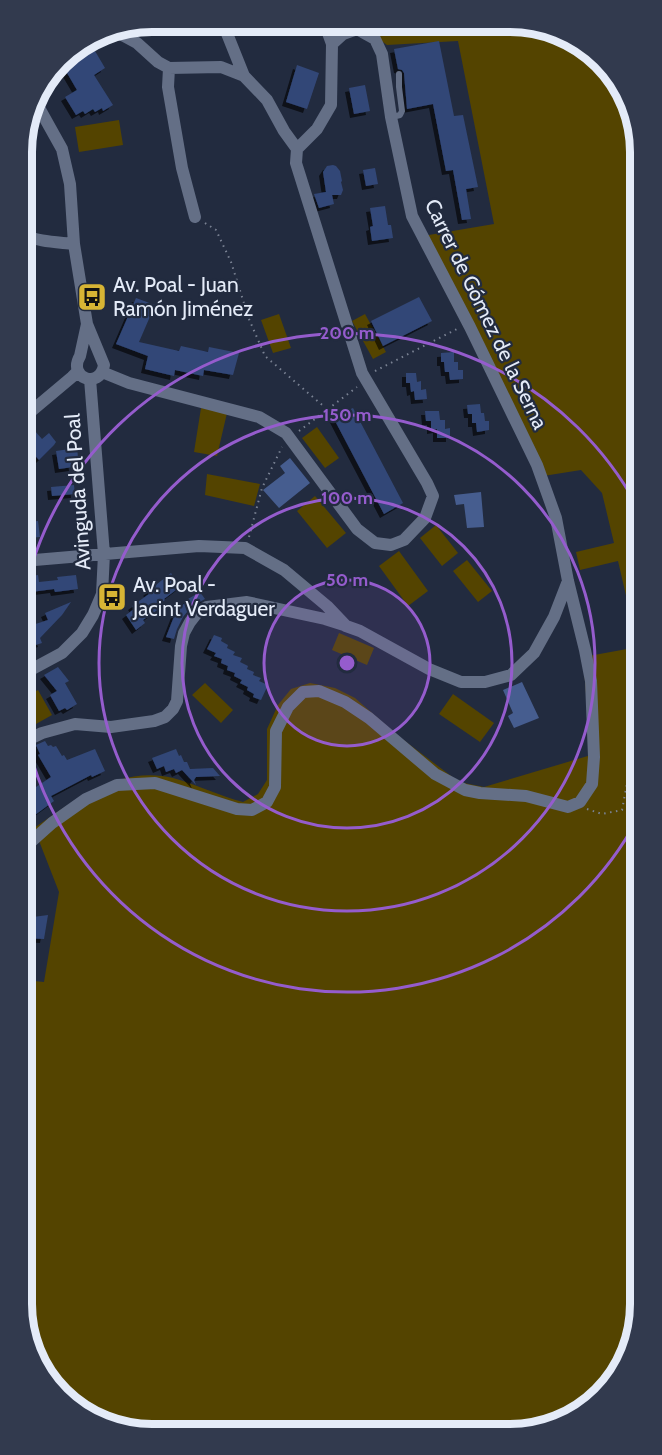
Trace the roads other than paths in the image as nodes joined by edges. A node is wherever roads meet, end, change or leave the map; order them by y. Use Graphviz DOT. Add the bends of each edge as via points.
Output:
graph roads {
  1 [pos="226,32"];
  2 [pos="328,32"];
  3 [pos="349,32"];
  4 [pos="362,32"];
  5 [pos="123,35"];
  6 [pos="332,44"];
  7 [pos="169,68"];
  8 [pos="399,74"];
  9 [pos="244,76"];
  10 [pos="40,109"];
  11 [pos="391,117"];
  12 [pos="297,149"];
  13 [pos="195,217"];
  14 [pos="32,238"];
  15 [pos="74,244"];
  16 [pos="87,324"];
  17 [pos="80,356"];
  18 [pos="101,356"];
  19 [pos="78,371"];
  20 [pos="102,372"];
  21 [pos="90,379"];
  22 [pos="32,411"];
  23 [pos="104,554"];
  24 [pos="32,560"];
  25 [pos="568,581"];
  26 [pos="346,626"];
  27 [pos="32,669"];
  28 [pos="32,738"];
  29 [pos="32,841"];
  1 -- 9 [label="street"];
  2 -- 6 [label="street"];
  3 -- 6 [label="street, Carrer de Gómez de la Serna"];
  4 -- 11 [label="street, Carrer de Gómez de la Serna" via="375,39 382,54"];
  5 -- 7 [label="street"];
  6 -- 12 [label="street" via="331,105 317,129"];
  7 -- 9 [label="street" via="221,67"];
  7 -- 13 [label="street" via="170,99"];
  8 -- 11 [label="lane" via="402,111"];
  9 -- 12 [label="street" via="267,99"];
  10 -- 15 [label="street" via="62,149 70,184"];
  11 -- 25 [label="street, Carrer de Gómez de la Serna" via="412,216 537,465 556,518"];
  12 -- 20 [label="street" via="296,163 365,378 433,496 425,518 404,540 391,545 375,543 357,529 286,433 259,417 129,383"];
  14 -- 15 [label="street"];
  15 -- 16 [label="street"];
  16 -- 17 [label="street"];
  16 -- 18 [label="street"];
  17 -- 18 [label="street" via="94,352"];
  17 -- 19 [label="street"];
  18 -- 20 [label="street"];
  19 -- 21 [label="street"];
  19 -- 22 [label="street"];
  20 -- 21 [label="street"];
  21 -- 23 [label="street, Avinguda del Poal"];
  23 -- 24 [label="street"];
  23 -- 26 [label="street" via="199,546 245,548 284,570"];
  23 -- 27 [label="street, Avinguda del Poal" via="102,594 82,633 62,653"];
  25 -- 26 [label="street" via="534,653 511,675 485,682 461,682"];
  25 -- 29 [label="street, Carrer de Gómez de la Serna" via="591,681 592,784 580,802 568,807 526,796 465,790 435,774 345,702 319,691 303,692 288,707 276,731 275,786 267,802 252,810 237,809 155,783 117,785 86,799"];
  26 -- 28 [label="street" via="247,602 207,607 184,633 177,701 165,717 111,727 75,724"];
}
